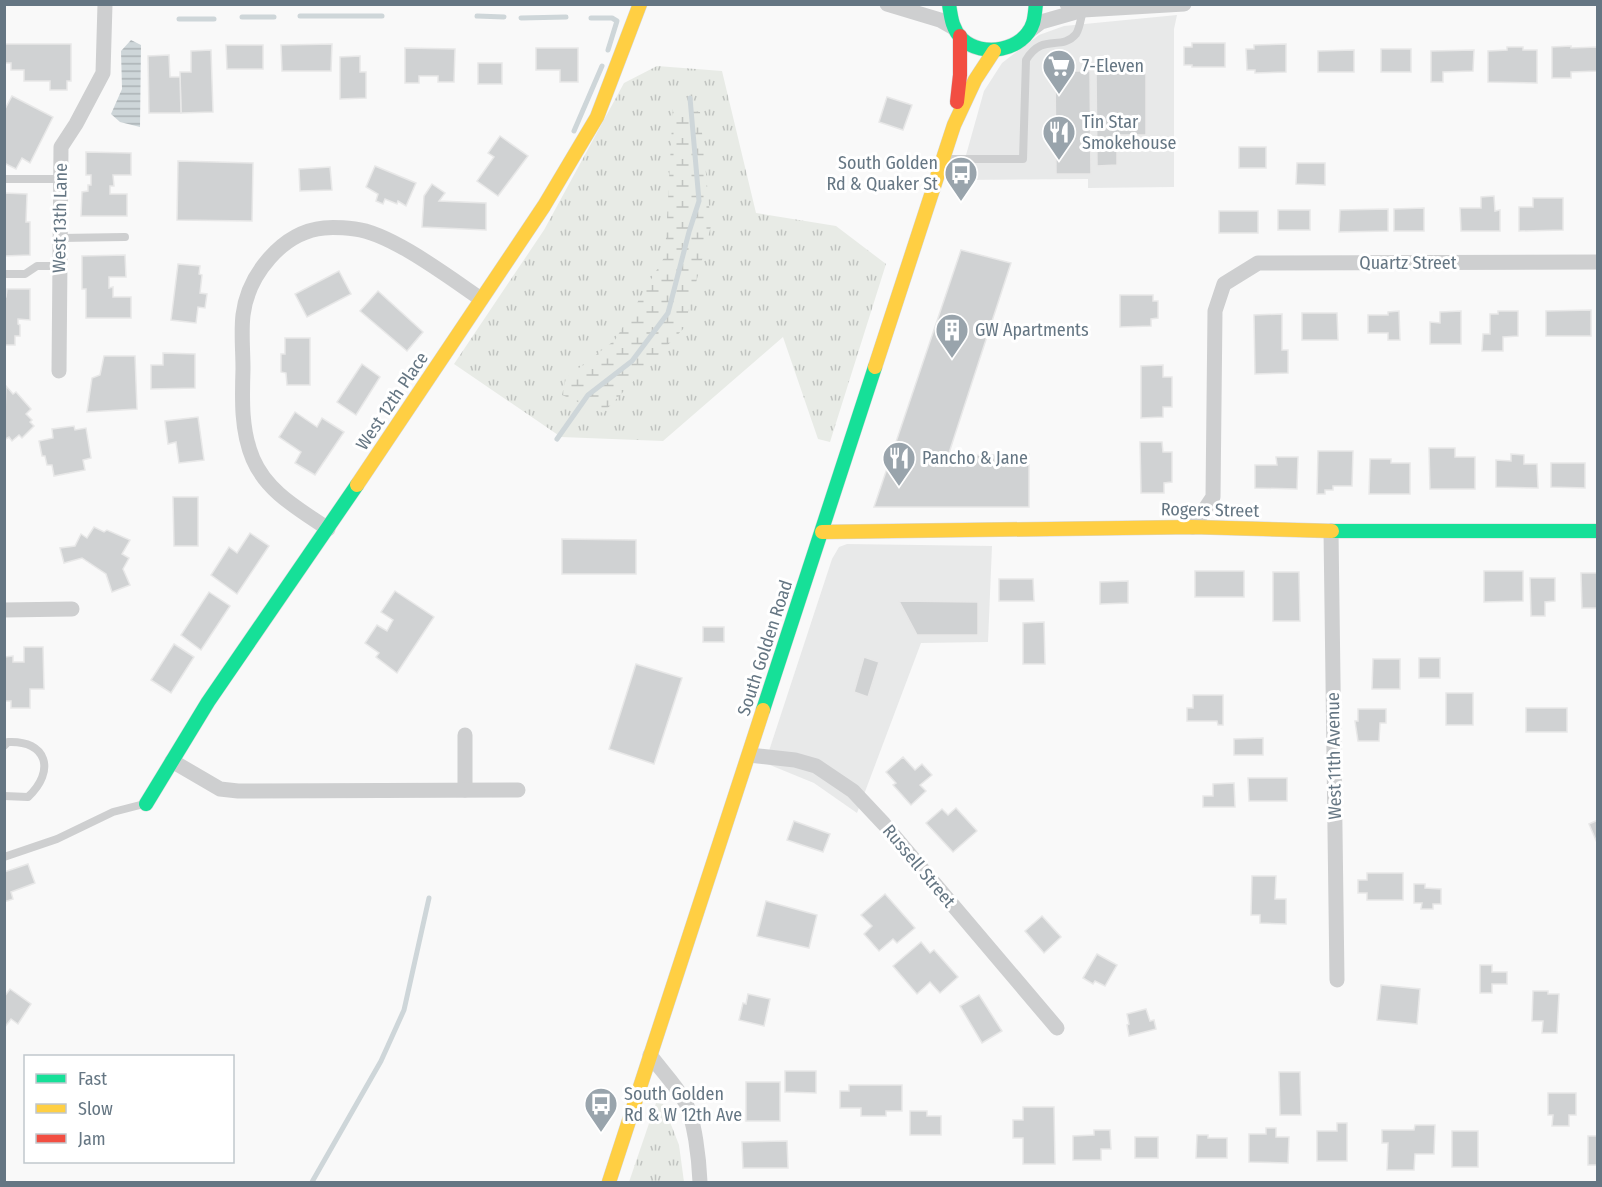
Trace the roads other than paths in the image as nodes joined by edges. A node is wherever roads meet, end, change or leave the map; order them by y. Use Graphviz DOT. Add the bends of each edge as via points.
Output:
graph roads {
  1 [pos="105,4"];
  2 [pos="640,4"];
  3 [pos="887,4"];
  4 [pos="949,4"];
  5 [pos="1036,4"];
  6 [pos="1066,4"];
  7 [pos="1184,4"];
  8 [pos="1083,10"];
  9 [pos="1029,31"];
  10 [pos="957,32"];
  11 [pos="994,51"];
  12 [pos="954,125"];
  13 [pos="943,159"];
  14 [pos="4,179"];
  15 [pos="60,179"];
  16 [pos="60,237"];
  17 [pos="125,237"];
  18 [pos="1598,262"];
  19 [pos="59,266"];
  20 [pos="4,274"];
  21 [pos="482,299"];
  22 [pos="59,371"];
  23 [pos="1193,527"];
  24 [pos="328,529"];
  25 [pos="1331,531"];
  26 [pos="1598,531"];
  27 [pos="822,532"];
  28 [pos="72,609"];
  29 [pos="4,610"];
  30 [pos="465,735"];
  31 [pos="4,746"];
  32 [pos="749,754"];
  33 [pos="172,761"];
  34 [pos="465,790"];
  35 [pos="518,790"];
  36 [pos="4,796"];
  37 [pos="146,804"];
  38 [pos="4,857"];
  39 [pos="1337,980"];
  40 [pos="1057,1028"];
  41 [pos="650,1055"];
  42 [pos="609,1182"];
  43 [pos="700,1182"];
  1 -- 15 [label="street, West 13th Lane" via="103,73 61,147"];
  2 -- 21 [label="street, West 12th Place" via="597,117"];
  3 -- 10 [label="street" via="940,20"];
  4 -- 10 [label="street, South Golden Road" via="950,19"];
  5 -- 9 [label="street" via="1035,20"];
  6 -- 8 [label="street"];
  7 -- 8 [label="street"];
  8 -- 9 [label="street" via="1041,22"];
  8 -- 13 [label="lane" via="1077,33 1067,41 1039,45 1026,60 1023,159"];
  9 -- 11 [label="street" via="1014,45"];
  10 -- 11 [label="street" via="975,48"];
  10 -- 12 [label="street, South Golden Road" via="960,75"];
  11 -- 12 [label="street, South Golden Road"];
  12 -- 13 [label="street, South Golden Road"];
  13 -- 27 [label="street, South Golden Road"];
  14 -- 15 [label="lane"];
  15 -- 16 [label="street, West 13th Lane"];
  16 -- 17 [label="lane"];
  16 -- 19 [label="street, West 13th Lane"];
  18 -- 23 [label="street, Quartz Street" via="1258,262 1224,284 1215,311 1212,497"];
  19 -- 20 [label="lane" via="37,266 25,274"];
  19 -- 22 [label="street, West 13th Lane"];
  21 -- 24 [label="street, West 12th Place"];
  21 -- 24 [label="street" via="385,237 357,229 305,232 269,258 256,276 243,315 242,413 253,458 280,496"];
  23 -- 25 [label="street, Rogers Street"];
  23 -- 27 [label="street, Rogers Street"];
  24 -- 33 [label="street, West 12th Place" via="208,702"];
  25 -- 26 [label="street, Rogers Street"];
  25 -- 39 [label="street, West 11th Avenue"];
  27 -- 32 [label="street, South Golden Road"];
  28 -- 29 [label="street"];
  30 -- 34 [label="street"];
  31 -- 36 [label="lane" via="22,741 32,745 45,761 45,774 28,796"];
  32 -- 40 [label="street, Russell Street" via="816,766 853,791"];
  32 -- 41 [label="street, South Golden Road"];
  33 -- 34 [label="street" via="220,789 238,791"];
  33 -- 37 [label="street, West 12th Place"];
  34 -- 35 [label="street"];
  37 -- 38 [label="lane" via="113,812 57,839"];
  41 -- 42 [label="street, South Golden Road"];
  41 -- 43 [label="street" via="685,1101"];
}
